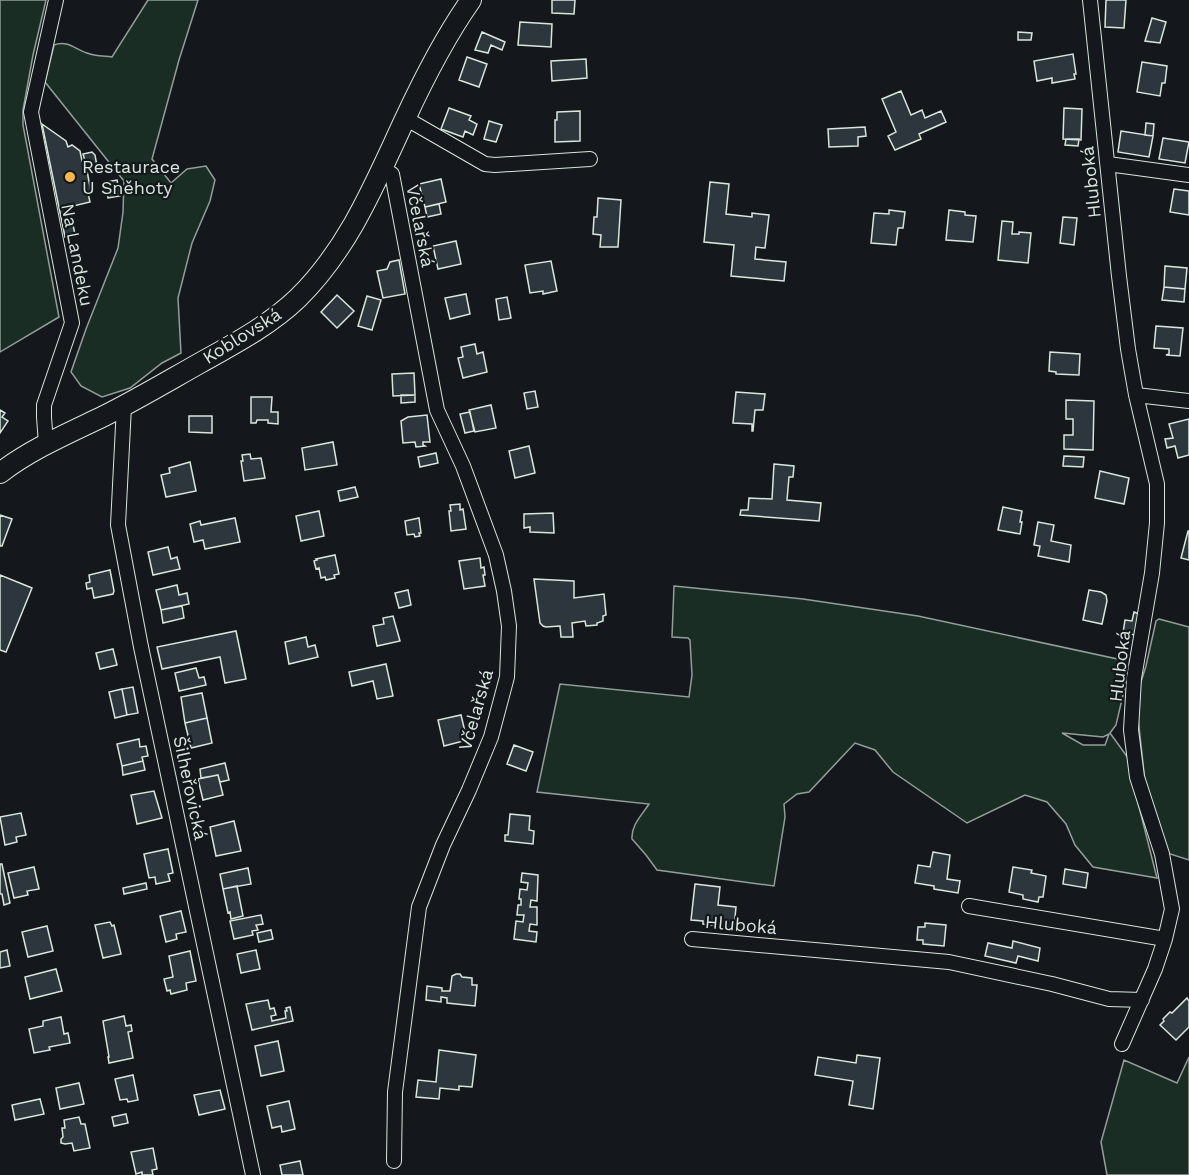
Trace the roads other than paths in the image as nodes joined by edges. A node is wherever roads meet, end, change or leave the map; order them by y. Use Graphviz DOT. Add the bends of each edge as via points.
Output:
graph roads {
  1 [pos="56,0"];
  2 [pos="471,0"];
  3 [pos="1090,0"];
  4 [pos="405,118"];
  5 [pos="590,159"];
  6 [pos="1108,164"];
  7 [pos="383,169"];
  8 [pos="1189,175"];
  9 [pos="1136,395"];
  10 [pos="1189,401"];
  11 [pos="124,406"];
  12 [pos="46,444"];
  13 [pos="0,473"];
  14 [pos="969,906"];
  15 [pos="692,939"];
  16 [pos="1165,939"];
  17 [pos="1142,1000"];
  18 [pos="1122,1044"];
  19 [pos="394,1161"];
  20 [pos="253,1175"];
  1 -- 12 [label="street, Na Landeku" via="31,112 72,323 44,405"];
  2 -- 4 [label="street, Koblovská" via="449,33"];
  3 -- 6 [label="street, Hluboká"];
  4 -- 5 [label="street" via="485,164"];
  4 -- 7 [label="street, Koblovská"];
  6 -- 8 [label="street"];
  6 -- 9 [label="street, Hluboká"];
  7 -- 11 [label="street, Koblovská" via="336,254 288,308 249,335"];
  7 -- 19 [label="street, Včelařská" via="392,174 437,410 496,555 509,626 507,677 491,737 419,907 395,1092"];
  9 -- 10 [label="street"];
  9 -- 16 [label="street, Hluboká" via="1157,484 1157,523 1134,678 1131,730 1137,777 1162,854 1172,909"];
  11 -- 12 [label="street, Koblovská"];
  11 -- 20 [label="street, Šilheřovická" via="118,525"];
  12 -- 13 [label="street, Koblovská"];
  14 -- 16 [label="street"];
  15 -- 17 [label="street, Hluboká" via="949,962 1109,999"];
  16 -- 17 [label="street, Hluboká"];
  17 -- 18 [label="street, Hluboká"];
}
